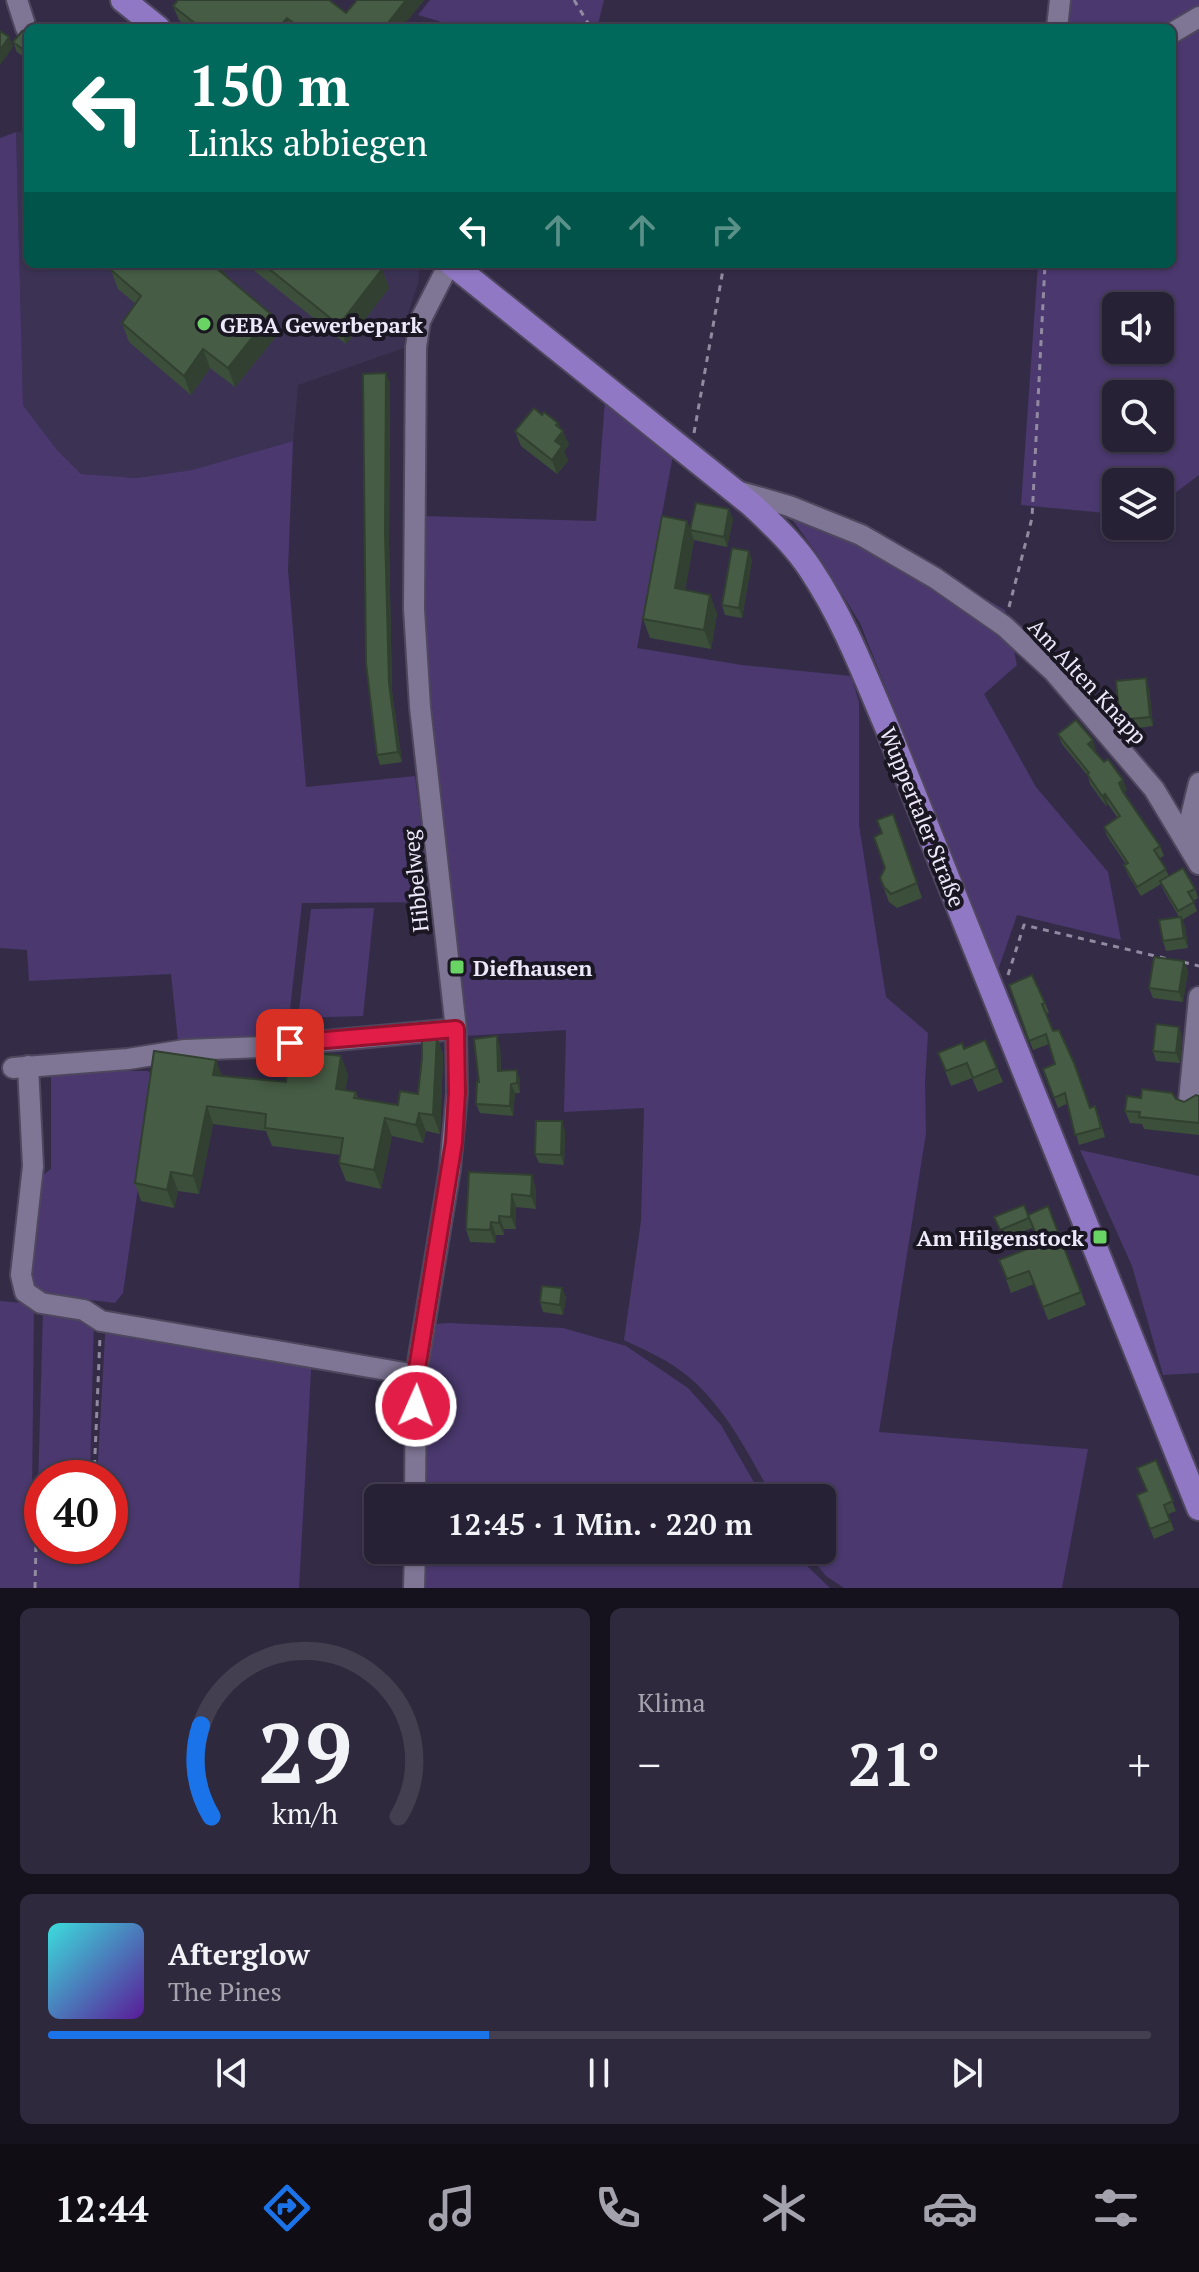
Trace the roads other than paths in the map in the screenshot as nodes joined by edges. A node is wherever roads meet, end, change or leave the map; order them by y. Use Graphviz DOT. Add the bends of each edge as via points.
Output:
graph roads {
  1 [pos="17,0"];
  2 [pos="123,0"];
  3 [pos="1060,0"];
  4 [pos="1199,17"];
  5 [pos="25,24"];
  6 [pos="153,24"];
  7 [pos="1057,24"];
  8 [pos="1176,31"];
  9 [pos="448,268"];
  10 [pos="455,268"];
  11 [pos="733,489"];
  12 [pos="1199,783"];
  13 [pos="1197,861"];
  14 [pos="1199,997"];
  15 [pos="456,1029"];
  16 [pos="1189,1101"];
  17 [pos="416,1375"];
  18 [pos="415,1484"];
  19 [pos="1199,1508"];
  20 [pos="415,1564"];
  21 [pos="414,1588"];
  1 -- 5 [label="street"];
  2 -- 6 [label="main road"];
  3 -- 7 [label="street"];
  4 -- 8 [label="street"];
  9 -- 15 [label="street, Hibbelweg" via="417,329 414,609"];
  10 -- 11 [label="main road, Wuppertaler Straße"];
  11 -- 13 [label="street, Am Alten Knapp" via="861,535 1004,626 1054,672 1154,789"];
  11 -- 19 [label="main road, Wuppertaler Straße" via="810,567 837,613"];
  12 -- 13 [label="street" via="1191,816"];
  14 -- 16 [label="street"];
  15 -- 17 [label="street, Hibbelweg" via="454,1142"];
  15 -- 17 [label="street" via="21,1067 33,1166 21,1275 25,1292 41,1303 84,1310 101,1321"];
  17 -- 18 [label="street, Hibbelweg"];
  20 -- 21 [label="street"];
}
